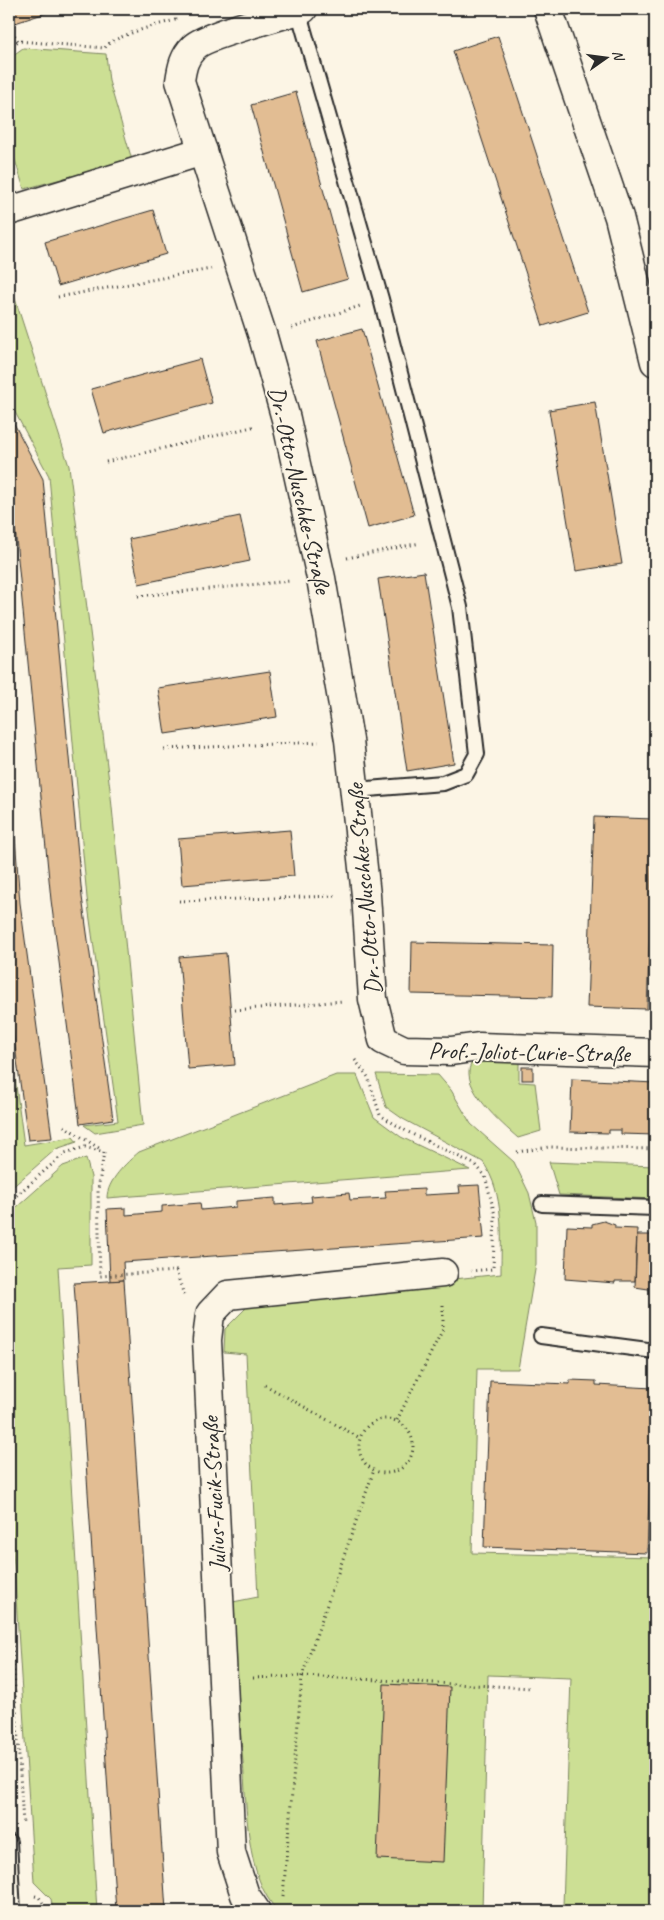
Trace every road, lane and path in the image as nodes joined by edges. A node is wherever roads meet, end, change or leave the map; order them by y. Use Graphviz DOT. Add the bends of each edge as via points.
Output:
graph roads {
  1 [pos="174,9"];
  2 [pos="548,9"];
  3 [pos="300,10"];
  4 [pos="185,18"];
  5 [pos="176,20"];
  6 [pos="12,31"];
  7 [pos="18,41"];
  8 [pos="9,49"];
  9 [pos="203,151"];
  10 [pos="9,211"];
  11 [pos="241,263"];
  12 [pos="58,297"];
  13 [pos="381,299"];
  14 [pos="263,337"];
  15 [pos="655,361"];
  16 [pos="286,419"];
  17 [pos="106,462"];
  18 [pos="442,538"];
  19 [pos="319,571"];
  20 [pos="138,596"];
  21 [pos="350,740"];
  22 [pos="164,749"];
  23 [pos="355,790"];
  24 [pos="366,895"];
  25 [pos="179,901"];
  26 [pos="373,999"];
  27 [pos="235,1010"];
  28 [pos="404,1050"];
  29 [pos="655,1053"];
  30 [pos="355,1060"];
  31 [pos="64,1126"];
  32 [pos="655,1149"];
  33 [pos="104,1152"];
  34 [pos="517,1152"];
  35 [pos="9,1202"];
  36 [pos="542,1204"];
  37 [pos="655,1208"];
  38 [pos="443,1273"];
  39 [pos="217,1306"];
  40 [pos="541,1336"];
  41 [pos="655,1351"];
  42 [pos="265,1385"];
  43 [pos="397,1420"];
  44 [pos="360,1438"];
  45 [pos="374,1470"];
  46 [pos="9,1591"];
  47 [pos="10,1614"];
  48 [pos="302,1676"];
  49 [pos="223,1679"];
  50 [pos="531,1688"];
  51 [pos="24,1827"];
  52 [pos="9,1842"];
  53 [pos="269,1907"];
  54 [pos="14,1911"];
  1 -- 5 [label="path"];
  2 -- 15 [label="street" via="619,217"];
  3 -- 9 [label="street, Dr.-Otto-Nuschke-Straße" via="212,37 195,45 183,61 180,81"];
  3 -- 13 [label="lane"];
  4 -- 5 [label="path"];
  5 -- 7 [label="path" via="117,39 105,48"];
  6 -- 7 [label="path"];
  7 -- 8 [label="path"];
  9 -- 10 [label="street"];
  9 -- 11 [label="street, Dr.-Otto-Nuschke-Straße"];
  11 -- 12 [label="path"];
  11 -- 14 [label="street, Dr.-Otto-Nuschke-Straße"];
  13 -- 14 [label="path"];
  13 -- 18 [label="lane"];
  14 -- 16 [label="street, Dr.-Otto-Nuschke-Straße"];
  16 -- 17 [label="path"];
  16 -- 19 [label="street, Dr.-Otto-Nuschke-Straße"];
  18 -- 19 [label="path"];
  18 -- 23 [label="lane" via="460,607 478,754 466,774 443,783"];
  19 -- 20 [label="path"];
  19 -- 21 [label="street, Dr.-Otto-Nuschke-Straße"];
  21 -- 22 [label="path"];
  21 -- 23 [label="street, Dr.-Otto-Nuschke-Straße"];
  23 -- 24 [label="street, Dr.-Otto-Nuschke-Straße"];
  24 -- 25 [label="path"];
  24 -- 26 [label="street, Dr.-Otto-Nuschke-Straße"];
  26 -- 27 [label="path"];
  26 -- 28 [label="street, Dr.-Otto-Nuschke-Straße" via="383,1040"];
  28 -- 29 [label="street, Prof.-Joliot-Curie-Straße" via="451,1051 479,1047"];
  30 -- 38 [label="path" via="368,1077 380,1114 406,1131 476,1165 484,1176 495,1215 492,1269"];
  31 -- 33 [label="path"];
  32 -- 34 [label="path" via="549,1147"];
  33 -- 35 [label="path" via="85,1148 65,1153"];
  33 -- 39 [label="path" via="98,1190 100,1276 176,1272 183,1298"];
  36 -- 37 [label="lane"];
  38 -- 39 [label="street" via="228,1295"];
  38 -- 43 [label="path" via="443,1329"];
  39 -- 49 [label="street, Julius-Fucik-Straße" via="210,1314 207,1340"];
  40 -- 41 [label="lane"];
  42 -- 44 [label="path"];
  43 -- 44 [label="path" via="379,1420 370,1424"];
  43 -- 45 [label="path" via="410,1432 413,1440 411,1457 400,1470 391,1473"];
  44 -- 45 [label="path" via="362,1457"];
  45 -- 48 [label="path"];
  46 -- 47 [label="path"];
  47 -- 51 [label="path"];
  48 -- 49 [label="path"];
  48 -- 50 [label="path"];
  48 -- 53 [label="path" via="285,1880"];
  49 -- 53 [label="street, Julius-Fucik-Straße" via="231,1852 245,1895"];
  52 -- 54 [label="lane"];
}
